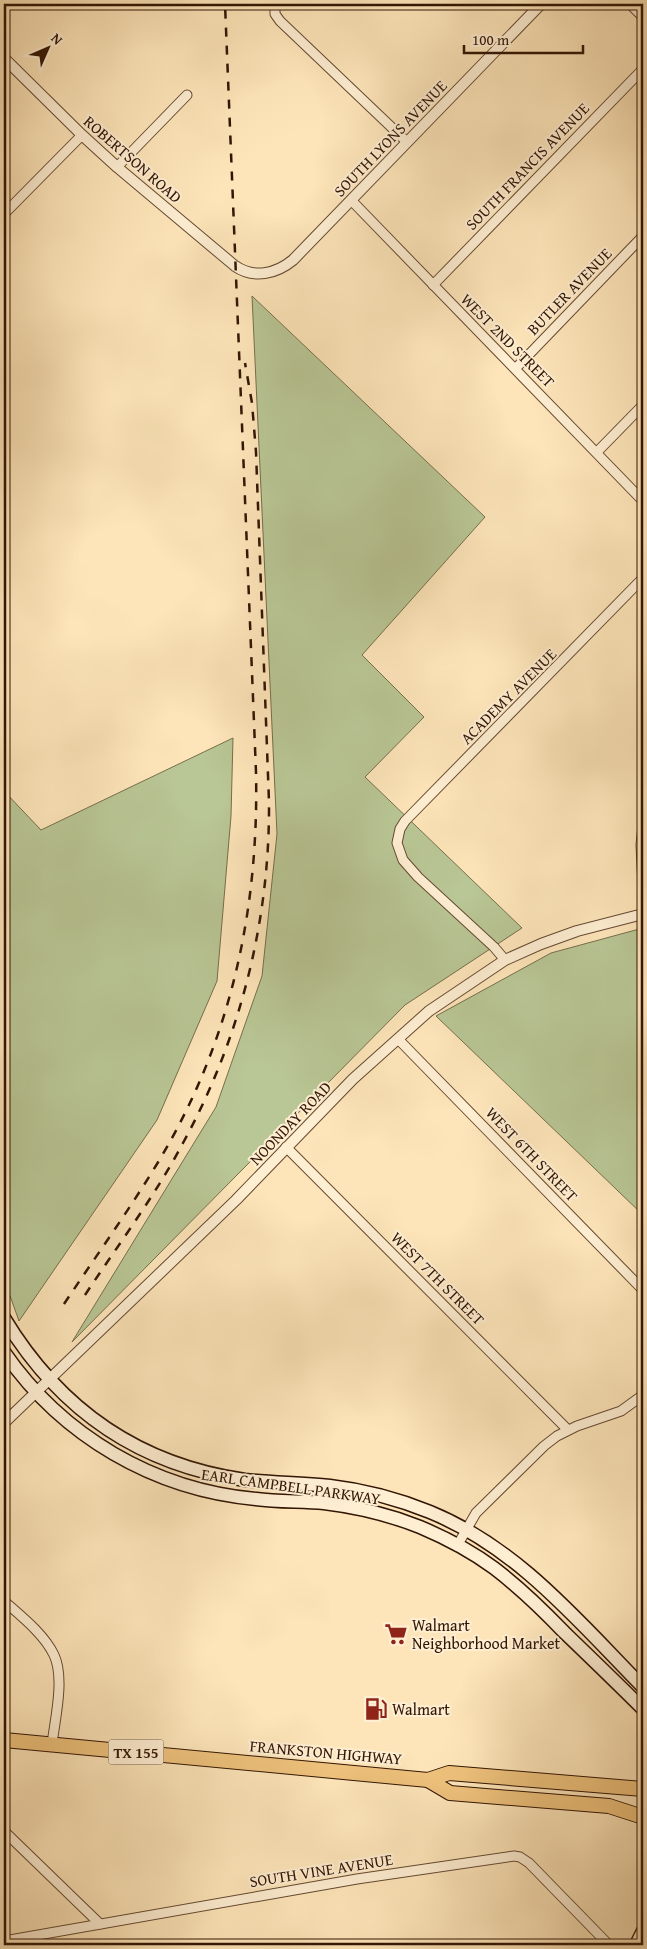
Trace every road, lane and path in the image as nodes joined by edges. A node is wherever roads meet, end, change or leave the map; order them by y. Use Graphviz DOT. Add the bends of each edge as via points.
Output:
graph roads {
  1 [pos="275,4"];
  2 [pos="541,4"];
  3 [pos="630,4"];
  4 [pos="643,17"];
  5 [pos="4,58"];
  6 [pos="643,69"];
  7 [pos="187,94"];
  8 [pos="82,135"];
  9 [pos="407,142"];
  10 [pos="117,167"];
  11 [pos="351,200"];
  12 [pos="4,214"];
  13 [pos="643,236"];
  14 [pos="250,273"];
  15 [pos="433,285"];
  16 [pos="516,368"];
  17 [pos="643,405"];
  18 [pos="597,452"];
  19 [pos="643,501"];
  20 [pos="643,578"];
  21 [pos="643,825"];
  22 [pos="643,886"];
  23 [pos="643,914"];
  24 [pos="506,960"];
  25 [pos="398,1039"];
  26 [pos="286,1147"];
  27 [pos="643,1290"];
  28 [pos="4,1318"];
  29 [pos="4,1352"];
  30 [pos="49,1381"];
  31 [pos="36,1393"];
  32 [pos="643,1395"];
  33 [pos="4,1423"];
  34 [pos="568,1430"];
  35 [pos="256,1481"];
  36 [pos="255,1499"];
  37 [pos="466,1529"];
  38 [pos="457,1546"];
  39 [pos="543,1585"];
  40 [pos="530,1598"];
  41 [pos="4,1600"];
  42 [pos="582,1625"];
  43 [pos="569,1637"];
  44 [pos="596,1639"];
  45 [pos="585,1652"];
  46 [pos="621,1664"];
  47 [pos="609,1675"];
  48 [pos="643,1687"];
  49 [pos="643,1709"];
  50 [pos="4,1740"];
  51 [pos="52,1744"];
  52 [pos="428,1780"];
  53 [pos="643,1781"];
  54 [pos="627,1788"];
  55 [pos="643,1789"];
  56 [pos="609,1806"];
  57 [pos="643,1809"];
  58 [pos="643,1817"];
  59 [pos="4,1831"];
  60 [pos="100,1924"];
  61 [pos="643,1931"];
  62 [pos="4,1941"];
  63 [pos="609,1945"];
  64 [pos="636,1945"];
  1 -- 9 [label="street" via="280,21"];
  2 -- 9 [label="street, SOUTH LYONS AVENUE"];
  3 -- 4 [label="street"];
  5 -- 8 [label="street, ROBERTSON ROAD"];
  6 -- 15 [label="street, SOUTH FRANCIS AVENUE"];
  7 -- 10 [label="street"];
  8 -- 10 [label="street, ROBERTSON ROAD"];
  8 -- 12 [label="street"];
  9 -- 11 [label="street, SOUTH LYONS AVENUE"];
  10 -- 14 [label="street, ROBERTSON ROAD" via="235,266"];
  11 -- 14 [label="street, SOUTH LYONS AVENUE" via="286,265 269,273"];
  11 -- 15 [label="street, WEST 2ND STREET"];
  13 -- 16 [label="street, BUTLER AVENUE"];
  15 -- 16 [label="street, WEST 2ND STREET"];
  16 -- 18 [label="street, WEST 2ND STREET"];
  17 -- 18 [label="street"];
  18 -- 19 [label="street, WEST 2ND STREET"];
  20 -- 24 [label="street, ACADEMY AVENUE" via="400,829 397,843 403,860"];
  21 -- 22 [label="street"];
  23 -- 24 [label="street, NOONDAY ROAD" via="577,931"];
  24 -- 25 [label="street, NOONDAY ROAD" via="429,1011"];
  25 -- 26 [label="street, NOONDAY ROAD"];
  25 -- 27 [label="street, WEST 6TH STREET"];
  26 -- 30 [label="street, NOONDAY ROAD" via="223,1213"];
  26 -- 34 [label="street, WEST 7TH STREET"];
  28 -- 30 [label="main road, EARL CAMPBELL PARKWAY"];
  29 -- 31 [label="main road, EARL CAMPBELL PARKWAY"];
  30 -- 31 [label="street, NOONDAY ROAD"];
  30 -- 35 [label="main road, EARL CAMPBELL PARKWAY" via="100,1424 144,1450 201,1471"];
  31 -- 33 [label="street, NOONDAY ROAD"];
  31 -- 36 [label="main road, EARL CAMPBELL PARKWAY" via="83,1435 129,1463 195,1489"];
  32 -- 34 [label="street" via="621,1411"];
  34 -- 37 [label="street" via="539,1450 480,1508"];
  35 -- 36 [label="main road"];
  35 -- 37 [label="main road, EARL CAMPBELL PARKWAY" via="366,1492 416,1506"];
  36 -- 38 [label="main road, EARL CAMPBELL PARKWAY" via="325,1503 361,1509 408,1523"];
  37 -- 38 [label="street"];
  37 -- 39 [label="main road, EARL CAMPBELL PARKWAY" via="508,1556"];
  38 -- 40 [label="main road, EARL CAMPBELL PARKWAY" via="492,1567"];
  39 -- 40 [label="main road"];
  39 -- 42 [label="main road, EARL CAMPBELL PARKWAY"];
  40 -- 43 [label="main road, EARL CAMPBELL PARKWAY"];
  41 -- 51 [label="street" via="45,1641 56,1659 58,1699"];
  42 -- 43 [label="main road"];
  42 -- 44 [label="main road, EARL CAMPBELL PARKWAY"];
  43 -- 45 [label="main road, EARL CAMPBELL PARKWAY"];
  44 -- 45 [label="main road"];
  44 -- 46 [label="main road, EARL CAMPBELL PARKWAY"];
  45 -- 47 [label="main road, EARL CAMPBELL PARKWAY"];
  46 -- 47 [label="main road"];
  46 -- 48 [label="main road, EARL CAMPBELL PARKWAY"];
  47 -- 49 [label="main road, EARL CAMPBELL PARKWAY"];
  50 -- 51 [label="main road, FRANKSTON HIGHWAY / TX 155"];
  51 -- 52 [label="main road, FRANKSTON HIGHWAY / TX 155"];
  52 -- 54 [label="main road, FRANKSTON HIGHWAY / TX 155" via="449,1772"];
  52 -- 56 [label="main road, TX 155" via="450,1793"];
  53 -- 54 [label="main road"];
  54 -- 55 [label="main road, FRANKSTON HIGHWAY / TX 155"];
  56 -- 57 [label="main road, TX 155"];
  56 -- 58 [label="main road"];
  59 -- 60 [label="street"];
  60 -- 62 [label="street, SOUTH VINE AVENUE"];
  60 -- 63 [label="street, SOUTH VINE AVENUE" via="357,1879 514,1856 529,1864"];
  61 -- 64 [label="main road"];
}
